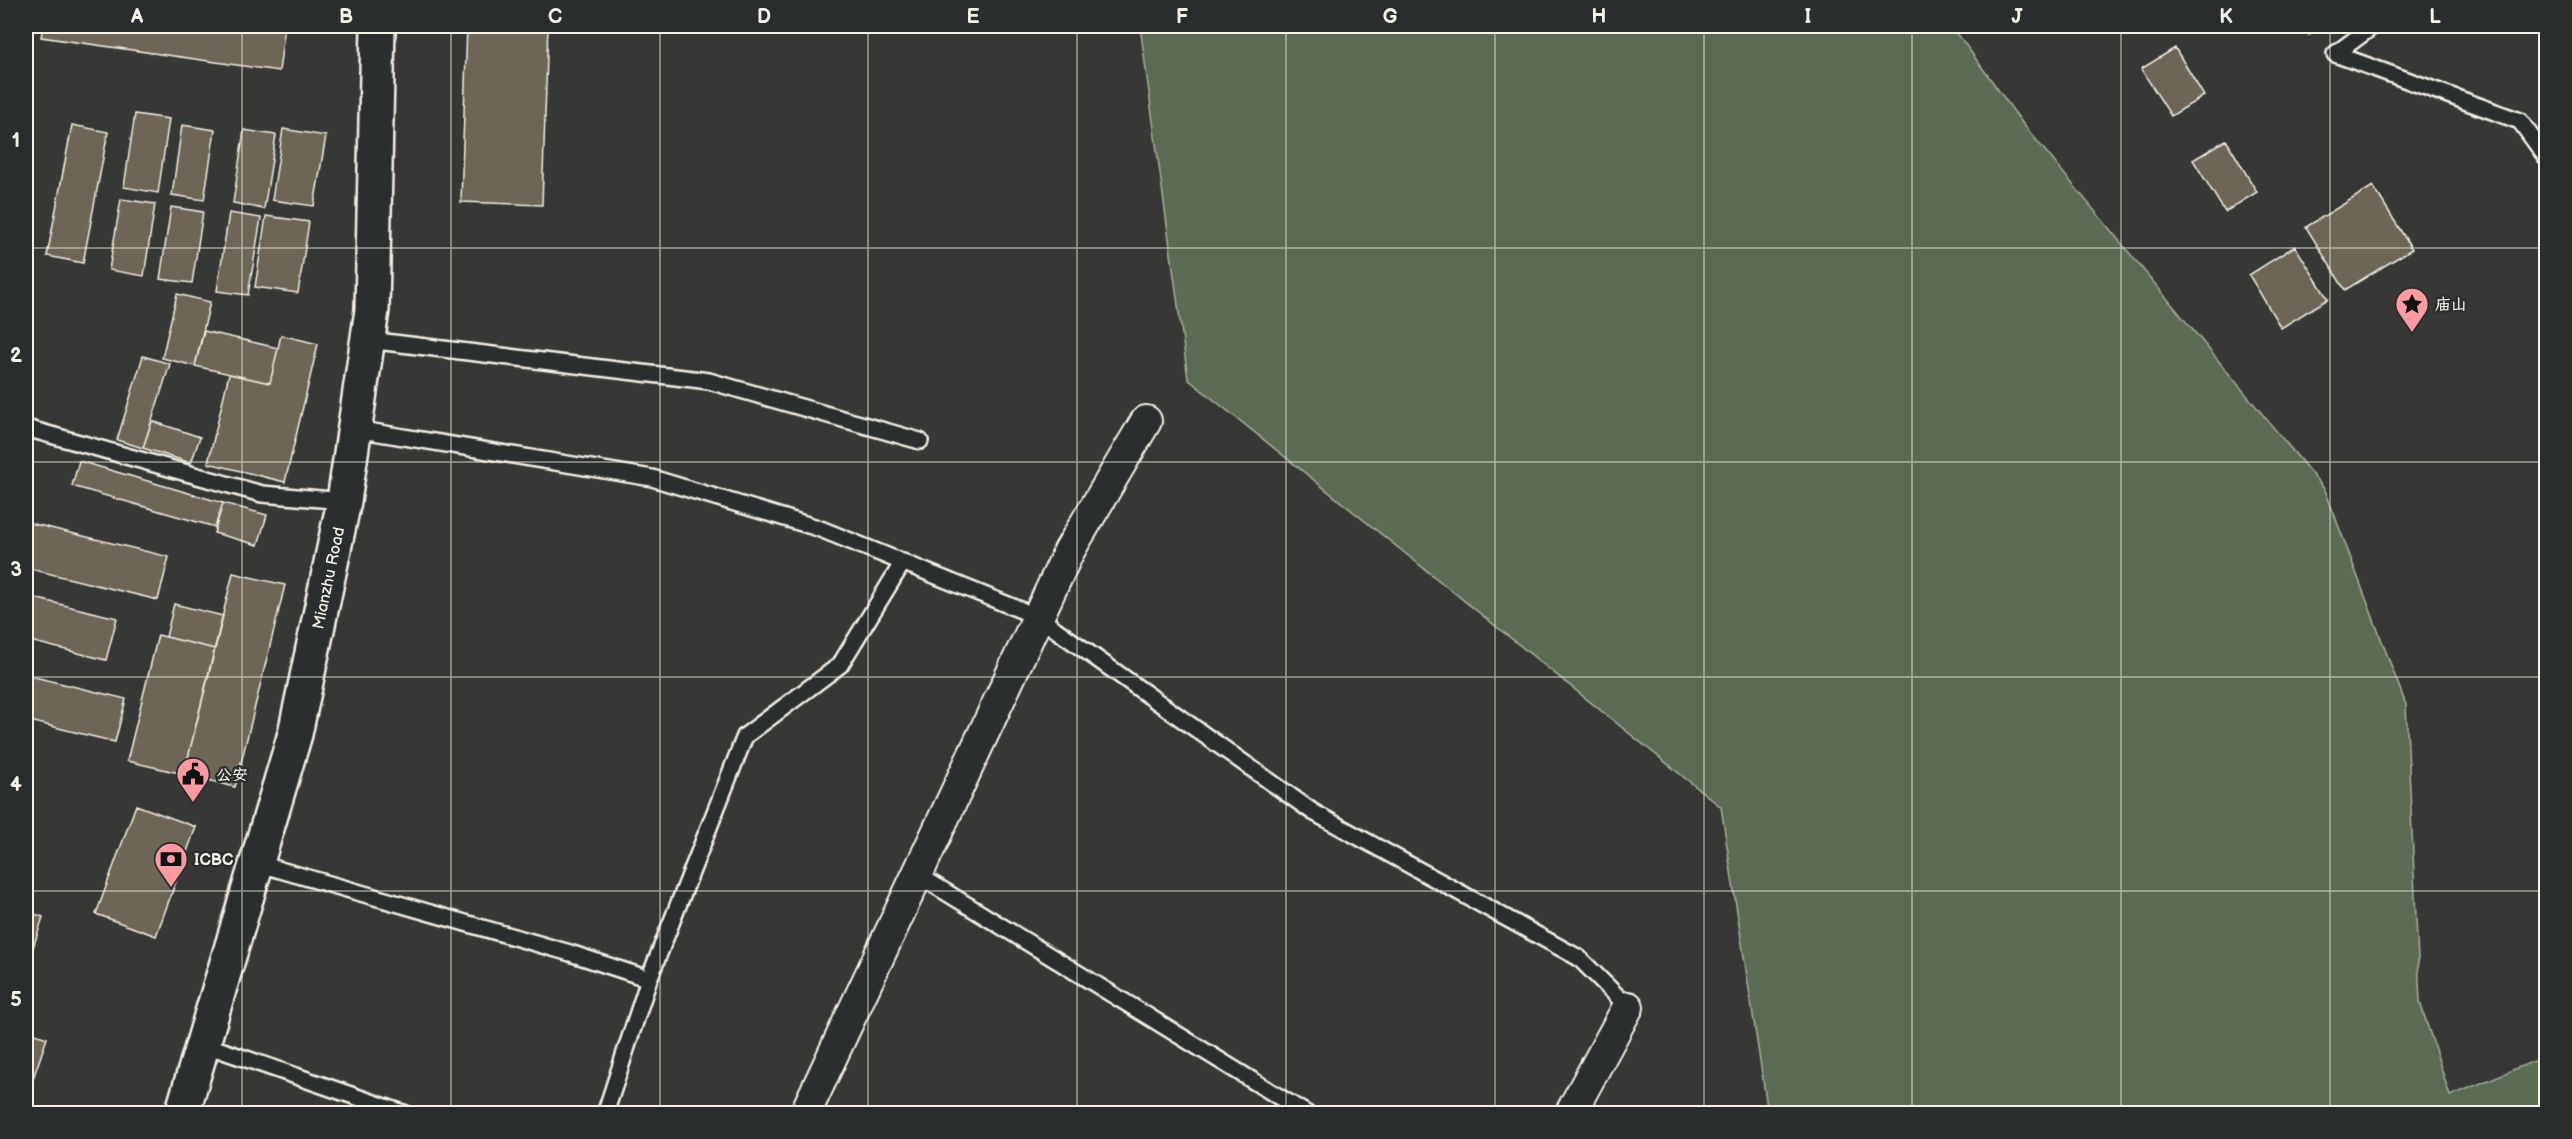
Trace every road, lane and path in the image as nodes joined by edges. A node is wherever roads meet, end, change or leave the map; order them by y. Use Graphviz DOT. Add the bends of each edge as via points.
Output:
graph roads {
  1 [pos="378,26"];
  2 [pos="2373,26"];
  3 [pos="2547,157"];
  4 [pos="368,340"];
  5 [pos="1146,421"];
  6 [pos="26,428"];
  7 [pos="355,429"];
  8 [pos="920,441"];
  9 [pos="344,501"];
  10 [pos="903,562"];
  11 [pos="1038,617"];
  12 [pos="256,863"];
  13 [pos="918,874"];
  14 [pos="649,979"];
  15 [pos="1628,1007"];
  16 [pos="203,1044"];
  17 [pos="182,1113"];
  18 [pos="406,1113"];
  19 [pos="605,1113"];
  20 [pos="806,1113"];
  21 [pos="1307,1113"];
  22 [pos="1570,1113"];
  1 -- 4 [label="street, Mianzhu Road" via="372,310"];
  2 -- 3 [label="lane" via="2335,54 2520,121"];
  4 -- 7 [label="street, Mianzhu Road"];
  4 -- 8 [label="lane" via="709,381"];
  5 -- 11 [label="street" via="1069,551"];
  6 -- 9 [label="lane" via="262,494"];
  7 -- 9 [label="street, Mianzhu Road"];
  7 -- 10 [label="lane" via="652,478 818,528"];
  9 -- 12 [label="street, Mianzhu Road" via="295,734"];
  10 -- 11 [label="lane"];
  10 -- 14 [label="lane" via="840,665 745,736"];
  11 -- 13 [label="street"];
  11 -- 15 [label="lane" via="1313,812 1579,958"];
  12 -- 14 [label="lane"];
  12 -- 16 [label="street, Mianzhu Road"];
  13 -- 20 [label="street"];
  13 -- 21 [label="lane"];
  14 -- 19 [label="lane"];
  15 -- 22 [label="street"];
  16 -- 17 [label="street, Mianzhu Road"];
  16 -- 18 [label="lane"];
}
